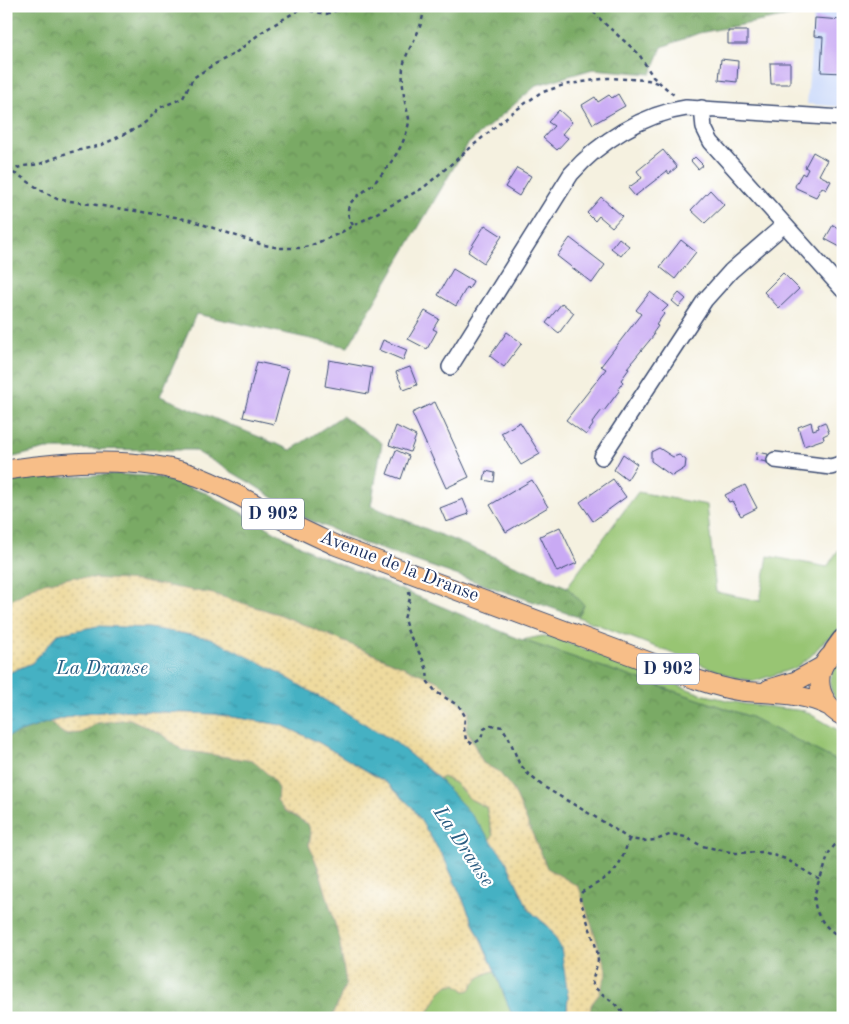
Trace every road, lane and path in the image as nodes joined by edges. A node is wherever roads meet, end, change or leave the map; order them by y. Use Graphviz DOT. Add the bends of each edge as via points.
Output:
graph roads {
  1 [pos="388,6"];
  2 [pos="425,6"];
  3 [pos="588,6"];
  4 [pos="660,84"];
  5 [pos="698,108"];
  6 [pos="843,118"];
  7 [pos="7,171"];
  8 [pos="353,225"];
  9 [pos="784,225"];
  10 [pos="843,290"];
  11 [pos="450,367"];
  12 [pos="602,457"];
  13 [pos="775,460"];
  14 [pos="843,462"];
  15 [pos="6,470"];
  16 [pos="408,572"];
  17 [pos="836,651"];
  18 [pos="762,691"];
  19 [pos="836,711"];
  20 [pos="629,838"];
  21 [pos="843,844"];
  22 [pos="820,880"];
  23 [pos="843,938"];
  24 [pos="628,1018"];
  1 -- 7 [label="path" via="366,12 352,7 326,14 309,10 295,12 193,78 183,98 159,108 139,127 91,149"];
  2 -- 8 [label="path" via="419,31 404,62 404,100 409,122 404,138 388,166 349,205 347,212"];
  3 -- 4 [label="path" via="639,54"];
  4 -- 5 [label="path"];
  4 -- 8 [label="path" via="642,79 608,78 564,85 540,93 423,188"];
  5 -- 6 [label="street"];
  5 -- 9 [label="street" via="711,142"];
  5 -- 11 [label="street" via="671,111 640,123 606,142 582,162 562,187"];
  7 -- 8 [label="path" via="57,199 190,220 279,248 312,245"];
  9 -- 10 [label="street"];
  9 -- 12 [label="street" via="731,271 705,300"];
  13 -- 14 [label="street" via="831,467"];
  15 -- 16 [label="main road, Avenue de la Dranse / D 902" via="127,462 163,466 215,484 335,545"];
  16 -- 18 [label="main road, Avenue de la Dranse / D 902" via="706,683"];
  16 -- 20 [label="path" via="410,598 404,619 408,632 423,660 428,682 436,692 459,706 465,716 466,740 473,744 481,739 484,729 491,725 502,727 529,776"];
  17 -- 18 [label="main road, Avenue de la Dranse / D 902" via="796,681"];
  17 -- 19 [label="main road" via="820,678 820,690"];
  18 -- 19 [label="main road, Avenue de la Dranse / D 902" via="811,699"];
  20 -- 22 [label="path" via="656,840 672,834 727,852 763,852 786,859"];
  20 -- 24 [label="path" via="615,872 582,892 580,899 597,950 594,987"];
  21 -- 22 [label="path" via="834,845 827,853"];
  22 -- 23 [label="path" via="815,896 816,912 825,926"];
}
